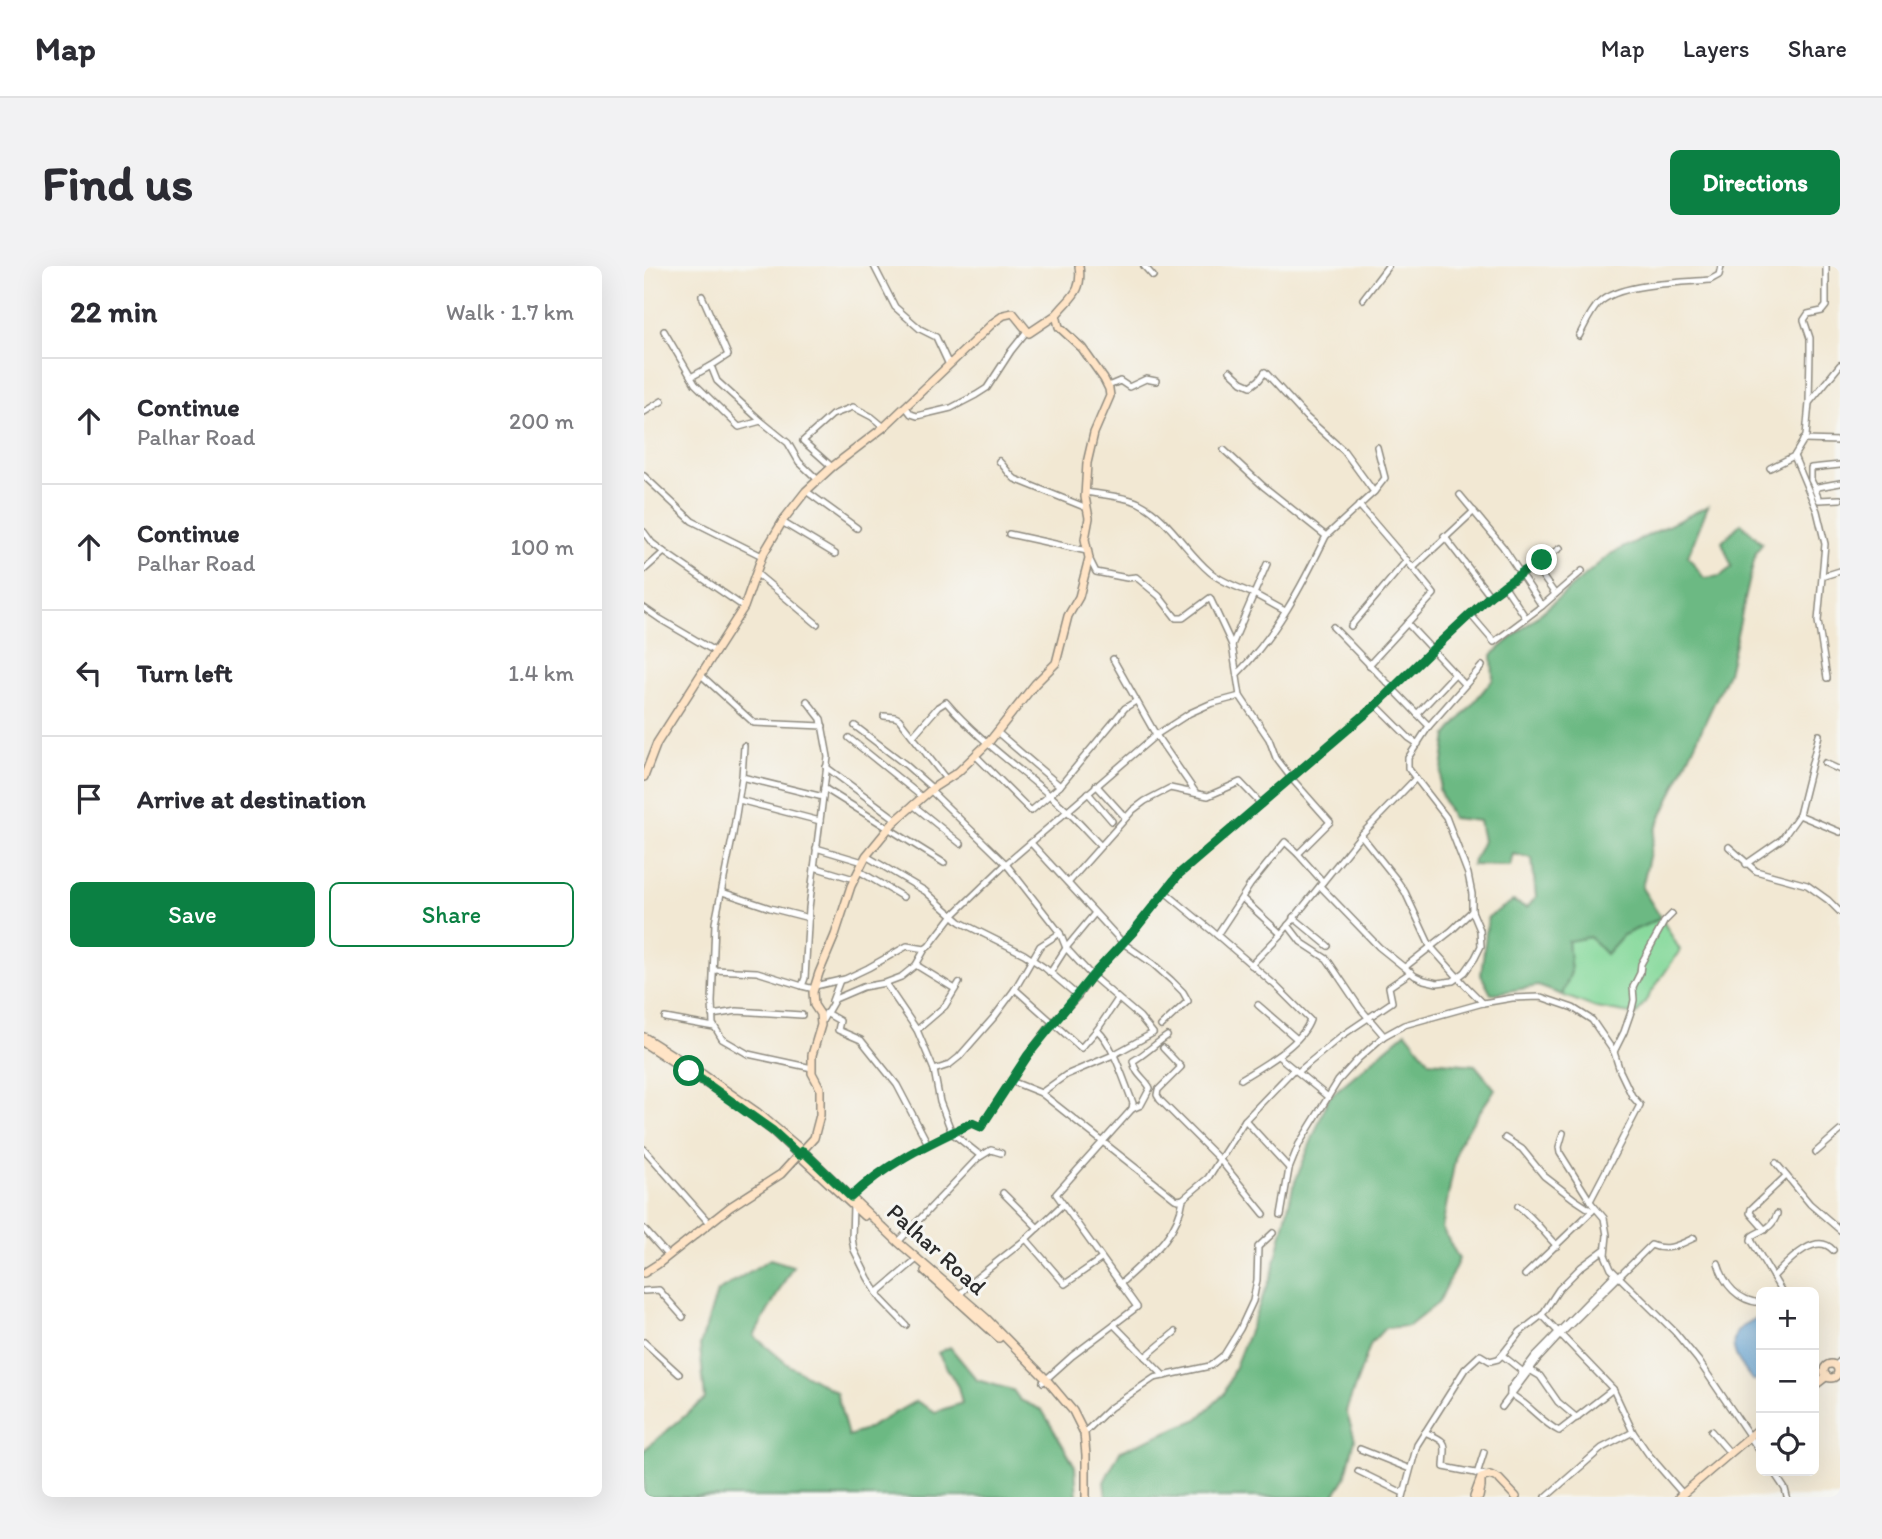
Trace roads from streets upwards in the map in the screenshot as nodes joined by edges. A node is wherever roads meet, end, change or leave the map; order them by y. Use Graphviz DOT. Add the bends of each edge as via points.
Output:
graph roads {
  1 [pos="874,266"];
  2 [pos="1079,266"];
  3 [pos="1144,266"];
  4 [pos="1388,266"];
  5 [pos="1721,266"];
  6 [pos="1826,266"];
  7 [pos="880,270"];
  8 [pos="1153,276"];
  9 [pos="702,296"];
  10 [pos="1363,299"];
  11 [pos="1056,315"];
  12 [pos="664,331"];
  13 [pos="1027,331"];
  14 [pos="1579,336"];
  15 [pos="949,365"];
  16 [pos="1840,365"];
  17 [pos="711,366"];
  18 [pos="1230,371"];
  19 [pos="691,377"];
  20 [pos="1156,381"];
  21 [pos="1108,386"];
  22 [pos="662,401"];
  23 [pos="1809,403"];
  24 [pos="905,407"];
  25 [pos="644,412"];
  26 [pos="761,421"];
  27 [pos="884,427"];
  28 [pos="1803,440"];
  29 [pos="1840,441"];
  30 [pos="1377,447"];
  31 [pos="1224,450"];
  32 [pos="1794,456"];
  33 [pos="999,461"];
  34 [pos="1840,466"];
  35 [pos="832,467"];
  36 [pos="1770,468"];
  37 [pos="644,476"];
  38 [pos="818,480"];
  39 [pos="1840,483"];
  40 [pos="1815,488"];
  41 [pos="806,491"];
  42 [pos="1086,492"];
  43 [pos="1374,492"];
  44 [pos="1460,495"];
  45 [pos="1840,499"];
  46 [pos="1359,505"];
  47 [pos="1087,508"];
  48 [pos="1474,511"];
  49 [pos="782,522"];
  50 [pos="858,528"];
  51 [pos="644,532"];
  52 [pos="1009,534"];
  53 [pos="1326,536"];
  54 [pos="1444,537"];
  55 [pos="1560,548"];
  56 [pos="664,552"];
  57 [pos="835,554"];
  58 [pos="1088,554"];
  59 [pos="762,556"];
  60 [pos="1407,560"];
  61 [pos="1267,564"];
  62 [pos="1535,566"];
  63 [pos="1413,568"];
  64 [pos="644,570"];
  65 [pos="1582,571"];
  66 [pos="1840,571"];
  67 [pos="756,573"];
  68 [pos="1521,573"];
  69 [pos="1824,576"];
  70 [pos="1504,585"];
  71 [pos="1254,594"];
  72 [pos="1555,594"];
  73 [pos="1490,596"];
  74 [pos="1542,606"];
  75 [pos="744,607"];
  76 [pos="644,608"];
  77 [pos="1285,611"];
  78 [pos="1470,614"];
  79 [pos="1526,618"];
  80 [pos="1407,623"];
  81 [pos="817,624"];
  82 [pos="1351,626"];
  83 [pos="1333,627"];
  84 [pos="1232,645"];
  85 [pos="1432,650"];
  86 [pos="716,652"];
  87 [pos="1113,659"];
  88 [pos="1368,665"];
  89 [pos="1482,666"];
  90 [pos="1237,674"];
  91 [pos="1455,674"];
  92 [pos="701,675"];
  93 [pos="1827,678"];
  94 [pos="1464,684"];
  95 [pos="1393,690"];
  96 [pos="1240,696"];
  97 [pos="807,701"];
  98 [pos="1136,701"];
  99 [pos="1376,705"];
  100 [pos="1417,715"];
  101 [pos="884,716"];
  102 [pos="823,726"];
  103 [pos="855,726"];
  104 [pos="1429,726"];
  105 [pos="997,732"];
  106 [pos="1156,735"];
  107 [pos="1819,735"];
  108 [pos="913,736"];
  109 [pos="849,738"];
  110 [pos="987,744"];
  111 [pos="1418,744"];
  112 [pos="744,746"];
  113 [pos="975,755"];
  114 [pos="1825,763"];
  115 [pos="827,767"];
  116 [pos="1840,770"];
  117 [pos="742,777"];
  118 [pos="644,778"];
  119 [pos="1416,778"];
  120 [pos="946,779"];
  121 [pos="1292,779"];
  122 [pos="1096,785"];
  123 [pos="1060,786"];
  124 [pos="824,788"];
  125 [pos="931,789"];
  126 [pos="1088,793"];
  127 [pos="1196,793"];
  128 [pos="1049,796"];
  129 [pos="823,797"];
  130 [pos="922,797"];
  131 [pos="739,800"];
  132 [pos="1261,804"];
  133 [pos="913,805"];
  134 [pos="1067,811"];
  135 [pos="1799,815"];
  136 [pos="1125,817"];
  137 [pos="897,820"];
  138 [pos="820,821"];
  139 [pos="1112,821"];
  140 [pos="888,829"];
  141 [pos="1840,832"];
  142 [pos="1361,835"];
  143 [pos="1031,843"];
  144 [pos="961,844"];
  145 [pos="1100,845"];
  146 [pos="1729,847"];
  147 [pos="816,848"];
  148 [pos="1298,855"];
  149 [pos="864,859"];
  150 [pos="944,863"];
  151 [pos="1006,864"];
  152 [pos="1746,864"];
  153 [pos="814,867"];
  154 [pos="859,871"];
  155 [pos="854,879"];
  156 [pos="1068,883"];
  157 [pos="1321,884"];
  158 [pos="722,891"];
  159 [pos="1165,892"];
  160 [pos="903,897"];
  161 [pos="1242,898"];
  162 [pos="1472,911"];
  163 [pos="1840,912"];
  164 [pos="1095,913"];
  165 [pos="1672,914"];
  166 [pos="952,916"];
  167 [pos="809,918"];
  168 [pos="1293,918"];
  169 [pos="1288,925"];
  170 [pos="1060,933"];
  171 [pos="1281,934"];
  172 [pos="1218,936"];
  173 [pos="1123,943"];
  174 [pos="1328,946"];
  175 [pos="1066,947"];
  176 [pos="1430,947"];
  177 [pos="925,949"];
  178 [pos="1031,959"];
  179 [pos="916,965"];
  180 [pos="1251,965"];
  181 [pos="1405,967"];
  182 [pos="714,970"];
  183 [pos="1411,972"];
  184 [pos="1050,973"];
  185 [pos="1092,976"];
  186 [pos="1458,978"];
  187 [pos="840,980"];
  188 [pos="885,983"];
  189 [pos="959,983"];
  190 [pos="802,986"];
  191 [pos="815,988"];
  192 [pos="955,989"];
  193 [pos="1015,989"];
  194 [pos="1078,996"];
  195 [pos="1118,999"];
  196 [pos="1483,1003"];
  197 [pos="1258,1005"];
  198 [pos="712,1014"];
  199 [pos="826,1014"];
  200 [pos="802,1015"];
  201 [pos="665,1018"];
  202 [pos="1368,1018"];
  203 [pos="1054,1022"];
  204 [pos="821,1023"];
  205 [pos="1161,1026"];
  206 [pos="714,1027"];
  207 [pos="917,1030"];
  208 [pos="1097,1030"];
  209 [pos="1384,1036"];
  210 [pos="644,1037"];
  211 [pos="1167,1037"];
  212 [pos="1297,1038"];
  213 [pos="644,1043"];
  214 [pos="1163,1048"];
  215 [pos="1614,1052"];
  216 [pos="1113,1055"];
  217 [pos="1278,1055"];
  218 [pos="812,1068"];
  219 [pos="934,1070"];
  220 [pos="1296,1070"];
  221 [pos="1241,1079"];
  222 [pos="1011,1081"];
  223 [pos="1041,1093"];
  224 [pos="1328,1097"];
  225 [pos="1132,1109"];
  226 [pos="1245,1120"];
  227 [pos="1840,1131"];
  228 [pos="952,1133"];
  229 [pos="1563,1133"];
  230 [pos="1506,1138"];
  231 [pos="1102,1142"];
  232 [pos="928,1144"];
  233 [pos="644,1149"];
  234 [pos="1816,1152"];
  235 [pos="801,1153"];
  236 [pos="1001,1153"];
  237 [pos="981,1156"];
  238 [pos="1220,1160"];
  239 [pos="1776,1163"];
  240 [pos="1289,1168"];
  241 [pos="1786,1176"];
  242 [pos="1003,1193"];
  243 [pos="851,1197"];
  244 [pos="1183,1199"];
  245 [pos="1590,1201"];
  246 [pos="1062,1205"];
  247 [pos="853,1206"];
  248 [pos="1518,1206"];
  249 [pos="1594,1210"];
  250 [pos="1265,1213"];
  251 [pos="1777,1214"];
  252 [pos="1281,1215"];
  253 [pos="710,1224"];
  254 [pos="1038,1228"];
  255 [pos="644,1229"];
  256 [pos="1765,1230"];
  257 [pos="1840,1230"];
  258 [pos="1273,1233"];
  259 [pos="1694,1238"];
  260 [pos="1026,1239"];
  261 [pos="898,1242"];
  262 [pos="1556,1246"];
  263 [pos="1605,1249"];
  264 [pos="1833,1250"];
  265 [pos="668,1256"];
  266 [pos="1101,1259"];
  267 [pos="916,1260"];
  268 [pos="1718,1263"];
  269 [pos="644,1273"];
  270 [pos="1525,1275"];
  271 [pos="1616,1275"];
  272 [pos="1773,1277"];
  273 [pos="1120,1284"];
  274 [pos="1779,1287"];
  275 [pos="644,1291"];
  276 [pos="877,1293"];
  277 [pos="960,1294"];
  278 [pos="1756,1303"];
  279 [pos="1542,1315"];
  280 [pos="683,1317"];
  281 [pos="906,1325"];
  282 [pos="1114,1325"];
  283 [pos="1175,1332"];
  284 [pos="1559,1332"];
  285 [pos="644,1342"];
  286 [pos="1502,1355"];
  287 [pos="1145,1357"];
  288 [pos="1838,1363"];
  289 [pos="1526,1369"];
  290 [pos="678,1374"];
  291 [pos="1164,1376"];
  292 [pos="1827,1376"];
  293 [pos="1839,1376"];
  294 [pos="1045,1381"];
  295 [pos="1819,1382"];
  296 [pos="1613,1389"];
  297 [pos="1510,1394"];
  298 [pos="1502,1407"];
  299 [pos="1577,1418"];
  300 [pos="1711,1431"];
  301 [pos="1425,1432"];
  302 [pos="1633,1432"];
  303 [pos="1756,1432"];
  304 [pos="1082,1433"];
  305 [pos="1751,1436"];
  306 [pos="1756,1444"];
  307 [pos="1360,1449"];
  308 [pos="1484,1452"];
  309 [pos="1730,1453"];
  310 [pos="1410,1469"];
  311 [pos="1358,1471"];
  312 [pos="1481,1476"];
  313 [pos="1776,1476"];
  314 [pos="1404,1494"];
  315 [pos="1681,1495"];
  316 [pos="1084,1497"];
  317 [pos="1474,1497"];
  318 [pos="1479,1497"];
  319 [pos="1516,1497"];
  320 [pos="1546,1497"];
  321 [pos="1787,1497"];
  1 -- 7 [label="street"];
  2 -- 11 [label="street" via="1081,281 1076,293"];
  3 -- 8 [label="street"];
  4 -- 10 [label="street"];
  5 -- 14 [label="street" via="1719,275 1710,280 1630,288 1611,295 1592,312"];
  6 -- 23 [label="street" via="1826,306 1804,320 1810,338"];
  7 -- 15 [label="street" via="895,307 936,337"];
  9 -- 17 [label="street" via="728,355"];
  11 -- 13 [label="street"];
  11 -- 21 [label="street" via="1059,327 1087,354"];
  12 -- 19 [label="street"];
  13 -- 15 [label="street" via="1013,313 1004,315"];
  13 -- 24 [label="street" via="987,388 976,395 951,408 917,416"];
  15 -- 24 [label="street"];
  16 -- 23 [label="street"];
  17 -- 19 [label="street"];
  17 -- 26 [label="street" via="717,381"];
  18 -- 43 [label="street" via="1251,386 1265,372 1344,451"];
  19 -- 26 [label="street" via="739,427"];
  20 -- 21 [label="street"];
  21 -- 42 [label="street" via="1110,396 1087,464"];
  22 -- 25 [label="street"];
  23 -- 28 [label="street"];
  24 -- 27 [label="street"];
  26 -- 38 [label="street" via="788,443 799,463"];
  27 -- 35 [label="street"];
  27 -- 35 [label="street" via="853,407 832,415 803,441"];
  28 -- 29 [label="street"];
  28 -- 32 [label="street"];
  30 -- 43 [label="street" via="1385,478"];
  31 -- 53 [label="street"];
  32 -- 36 [label="street"];
  32 -- 69 [label="street" via="1825,544"];
  33 -- 47 [label="street" via="1015,479"];
  34 -- 40 [label="street" via="1811,468"];
  35 -- 38 [label="street"];
  37 -- 59 [label="street" via="692,522"];
  38 -- 41 [label="street"];
  39 -- 40 [label="street"];
  40 -- 45 [label="street" via="1819,500"];
  41 -- 49 [label="street"];
  41 -- 50 [label="street"];
  42 -- 47 [label="street"];
  42 -- 71 [label="street" via="1135,501 1147,508 1211,573"];
  43 -- 46 [label="street"];
  44 -- 48 [label="street"];
  46 -- 53 [label="street"];
  46 -- 60 [label="street"];
  47 -- 58 [label="street"];
  48 -- 54 [label="street"];
  48 -- 68 [label="street"];
  49 -- 57 [label="street"];
  49 -- 59 [label="street"];
  51 -- 56 [label="street"];
  52 -- 58 [label="street"];
  53 -- 77 [label="street"];
  54 -- 63 [label="street"];
  54 -- 73 [label="street"];
  55 -- 62 [label="street"];
  56 -- 64 [label="street"];
  56 -- 75 [label="street"];
  58 -- 84 [label="street" via="1096,572 1136,577 1176,618 1183,618 1210,598"];
  58 -- 105 [label="street" via="1056,663"];
  59 -- 67 [label="street"];
  60 -- 63 [label="street"];
  60 -- 82 [label="street"];
  61 -- 71 [label="street"];
  62 -- 68 [label="street"];
  62 -- 72 [label="street"];
  63 -- 80 [label="street" via="1434,594"];
  65 -- 72 [label="street"];
  66 -- 69 [label="street"];
  67 -- 75 [label="street"];
  67 -- 81 [label="street"];
  68 -- 70 [label="street"];
  68 -- 74 [label="street"];
  69 -- 93 [label="street" via="1818,621"];
  70 -- 73 [label="street"];
  70 -- 79 [label="street"];
  71 -- 77 [label="street"];
  71 -- 84 [label="street"];
  72 -- 74 [label="street"];
  73 -- 78 [label="street"];
  74 -- 79 [label="street"];
  75 -- 86 [label="street"];
  76 -- 86 [label="street"];
  77 -- 90 [label="street"];
  78 -- 79 [label="street" via="1494,642"];
  78 -- 85 [label="street"];
  80 -- 85 [label="street"];
  80 -- 88 [label="street"];
  83 -- 88 [label="street"];
  84 -- 90 [label="street"];
  85 -- 91 [label="street"];
  85 -- 95 [label="street"];
  86 -- 92 [label="street"];
  87 -- 98 [label="street"];
  88 -- 95 [label="street"];
  89 -- 94 [label="street"];
  90 -- 96 [label="street"];
  91 -- 94 [label="street"];
  91 -- 100 [label="street"];
  92 -- 102 [label="street" via="754,723"];
  92 -- 118 [label="street" via="657,743"];
  94 -- 104 [label="street"];
  95 -- 99 [label="street"];
  95 -- 100 [label="street"];
  96 -- 106 [label="street" via="1190,713"];
  96 -- 121 [label="street"];
  97 -- 102 [label="street"];
  98 -- 106 [label="street"];
  98 -- 123 [label="street" via="1125,708"];
  99 -- 111 [label="street"];
  99 -- 121 [label="street"];
  100 -- 104 [label="street"];
  101 -- 108 [label="street" via="895,717"];
  102 -- 115 [label="street"];
  103 -- 125 [label="street"];
  104 -- 111 [label="street"];
  105 -- 110 [label="street"];
  105 -- 123 [label="street"];
  106 -- 122 [label="street"];
  106 -- 127 [label="street"];
  107 -- 135 [label="street"];
  108 -- 110 [label="street" via="946,702"];
  108 -- 120 [label="street"];
  109 -- 130 [label="street"];
  110 -- 113 [label="street"];
  110 -- 128 [label="street"];
  111 -- 119 [label="street" via="1407,763"];
  112 -- 117 [label="street"];
  113 -- 120 [label="street"];
  113 -- 128 [label="street" via="1031,811"];
  114 -- 116 [label="street"];
  115 -- 124 [label="street"];
  115 -- 137 [label="street"];
  117 -- 129 [label="street"];
  117 -- 131 [label="street"];
  119 -- 142 [label="street"];
  119 -- 162 [label="street" via="1449,823 1468,874"];
  120 -- 125 [label="street"];
  121 -- 132 [label="street"];
  121 -- 148 [label="street" via="1331,822"];
  122 -- 126 [label="street"];
  122 -- 136 [label="street"];
  123 -- 128 [label="street"];
  124 -- 129 [label="street"];
  124 -- 140 [label="street"];
  125 -- 130 [label="street"];
  125 -- 151 [label="street"];
  126 -- 134 [label="street"];
  126 -- 139 [label="street"];
  127 -- 132 [label="street" via="1208,796 1240,782"];
  127 -- 136 [label="street" via="1170,788"];
  128 -- 134 [label="street"];
  129 -- 138 [label="street"];
  130 -- 133 [label="street"];
  131 -- 138 [label="street"];
  131 -- 158 [label="street"];
  132 -- 159 [label="street" via="1179,874"];
  133 -- 137 [label="street"];
  133 -- 144 [label="street"];
  134 -- 143 [label="street"];
  134 -- 145 [label="street"];
  135 -- 141 [label="street"];
  135 -- 152 [label="street" via="1782,839"];
  136 -- 145 [label="street"];
  137 -- 140 [label="street"];
  138 -- 147 [label="street"];
  140 -- 149 [label="street"];
  140 -- 150 [label="street"];
  142 -- 157 [label="street"];
  142 -- 176 [label="street" via="1405,892"];
  143 -- 151 [label="street"];
  143 -- 156 [label="street"];
  145 -- 156 [label="street"];
  146 -- 152 [label="street"];
  147 -- 149 [label="street"];
  147 -- 153 [label="street"];
  148 -- 157 [label="street"];
  148 -- 161 [label="street" via="1285,842"];
  149 -- 154 [label="street"];
  149 -- 166 [label="street" via="925,891"];
  151 -- 166 [label="street"];
  151 -- 170 [label="street"];
  152 -- 163 [label="street" via="1760,874 1807,885"];
  153 -- 155 [label="street"];
  153 -- 167 [label="street"];
  154 -- 155 [label="street"];
  154 -- 160 [label="street"];
  155 -- 191 [label="street"];
  156 -- 164 [label="street"];
  157 -- 168 [label="street"];
  157 -- 181 [label="street" via="1379,947"];
  158 -- 167 [label="street"];
  158 -- 182 [label="street" via="715,923"];
  159 -- 172 [label="street"];
  159 -- 173 [label="street"];
  161 -- 171 [label="street"];
  161 -- 172 [label="street"];
  162 -- 176 [label="street"];
  162 -- 186 [label="street" via="1481,946"];
  164 -- 173 [label="street"];
  164 -- 175 [label="street"];
  165 -- 215 [label="street" via="1643,960 1633,988 1632,1009"];
  166 -- 177 [label="street"];
  166 -- 178 [label="street"];
  167 -- 190 [label="street"];
  168 -- 169 [label="street"];
  168 -- 174 [label="street"];
  169 -- 171 [label="street"];
  169 -- 202 [label="street" via="1301,942 1328,959"];
  170 -- 175 [label="street"];
  170 -- 178 [label="street" via="1040,946"];
  171 -- 180 [label="street"];
  172 -- 180 [label="street"];
  173 -- 185 [label="street"];
  173 -- 205 [label="street" via="1177,985 1188,1001"];
  175 -- 184 [label="street"];
  175 -- 185 [label="street"];
  176 -- 181 [label="street"];
  176 -- 186 [label="street"];
  177 -- 179 [label="street"];
  177 -- 187 [label="street" via="907,946"];
  178 -- 184 [label="street"];
  178 -- 193 [label="street"];
  179 -- 188 [label="street"];
  179 -- 192 [label="street"];
  180 -- 212 [label="street" via="1310,1020"];
  181 -- 183 [label="street"];
  182 -- 190 [label="street" via="757,972"];
  182 -- 198 [label="street"];
  183 -- 186 [label="street" via="1437,983"];
  183 -- 202 [label="street" via="1389,987 1392,1002"];
  184 -- 194 [label="street"];
  185 -- 194 [label="street"];
  185 -- 195 [label="street"];
  186 -- 196 [label="street"];
  187 -- 191 [label="street"];
  187 -- 199 [label="street"];
  188 -- 199 [label="street" via="845,993"];
  188 -- 207 [label="street"];
  189 -- 192 [label="street"];
  190 -- 191 [label="street"];
  191 -- 204 [label="street" via="814,1005"];
  192 -- 207 [label="street" via="945,1006"];
  193 -- 203 [label="street"];
  193 -- 219 [label="street" via="959,1058"];
  194 -- 203 [label="street"];
  195 -- 208 [label="street"];
  195 -- 216 [label="street" via="1153,1033"];
  196 -- 209 [label="street" via="1404,1025"];
  196 -- 215 [label="street" via="1541,997 1573,1008 1592,1020"];
  197 -- 212 [label="street"];
  198 -- 200 [label="street"];
  198 -- 206 [label="street"];
  199 -- 204 [label="street"];
  199 -- 232 [label="street" via="840,1021 838,1030 861,1040 890,1076"];
  201 -- 206 [label="street"];
  202 -- 209 [label="street"];
  202 -- 220 [label="street"];
  203 -- 208 [label="street" via="1081,1048"];
  203 -- 222 [label="street"];
  204 -- 218 [label="street"];
  206 -- 218 [label="street" via="722,1039 748,1054"];
  207 -- 219 [label="street"];
  208 -- 216 [label="street"];
  209 -- 224 [label="street" via="1358,1059"];
  210 -- 235 [label="street, Palhar Road" via="757,1112"];
  211 -- 225 [label="street" via="1133,1061 1150,1088 1141,1105"];
  212 -- 217 [label="street"];
  213 -- 235 [label="street, Palhar Road" via="732,1100"];
  214 -- 238 [label="street" via="1181,1068 1157,1095"];
  215 -- 245 [label="street" via="1640,1105"];
  216 -- 223 [label="street" via="1066,1075"];
  216 -- 225 [label="street"];
  217 -- 220 [label="street"];
  217 -- 221 [label="street"];
  218 -- 235 [label="street" via="820,1088 820,1115 814,1138"];
  219 -- 228 [label="street"];
  220 -- 224 [label="street"];
  220 -- 226 [label="street"];
  222 -- 223 [label="street"];
  222 -- 228 [label="street" via="981,1127 972,1123"];
  223 -- 231 [label="street"];
  224 -- 240 [label="street" via="1298,1144"];
  225 -- 231 [label="street"];
  226 -- 238 [label="street"];
  226 -- 240 [label="street"];
  227 -- 234 [label="street"];
  228 -- 232 [label="street"];
  228 -- 237 [label="street"];
  229 -- 245 [label="street" via="1560,1153"];
  230 -- 249 [label="street" via="1522,1149 1544,1176"];
  231 -- 244 [label="street" via="1175,1199"];
  231 -- 246 [label="street" via="1056,1194"];
  232 -- 243 [label="street" via="898,1160"];
  233 -- 253 [label="street"];
  235 -- 243 [label="street, Palhar Road"];
  235 -- 247 [label="street, Palhar Road"];
  235 -- 253 [label="street" via="781,1174"];
  236 -- 237 [label="street" via="991,1150"];
  237 -- 261 [label="street"];
  238 -- 244 [label="street" via="1208,1178"];
  238 -- 250 [label="street"];
  239 -- 241 [label="street"];
  240 -- 252 [label="street"];
  241 -- 256 [label="street" via="1751,1209"];
  241 -- 257 [label="street"];
  242 -- 254 [label="street"];
  243 -- 261 [label="street, Palhar Road"];
  244 -- 273 [label="street" via="1178,1220 1162,1245"];
  245 -- 249 [label="street"];
  246 -- 254 [label="street"];
  246 -- 266 [label="street"];
  247 -- 267 [label="street, Palhar Road"];
  247 -- 276 [label="street" via="855,1250"];
  248 -- 262 [label="street"];
  249 -- 262 [label="street"];
  249 -- 263 [label="street" via="1606,1225"];
  251 -- 256 [label="street"];
  253 -- 265 [label="street"];
  254 -- 260 [label="street"];
  255 -- 265 [label="street"];
  256 -- 272 [label="street" via="1751,1240"];
  258 -- 291 [label="street" via="1258,1247 1253,1301 1224,1354 1210,1366"];
  259 -- 271 [label="street" via="1672,1248 1651,1245"];
  260 -- 266 [label="street" via="1065,1284"];
  260 -- 277 [label="street"];
  261 -- 267 [label="street, Palhar Road"];
  262 -- 270 [label="street"];
  263 -- 271 [label="street" via="1607,1263"];
  263 -- 279 [label="street" via="1559,1289"];
  264 -- 272 [label="street" via="1822,1243 1808,1247"];
  265 -- 269 [label="street"];
  266 -- 273 [label="street"];
  267 -- 276 [label="street"];
  267 -- 277 [label="street, Palhar Road"];
  267 -- 294 [label="street, Palhar Road"];
  268 -- 278 [label="street" via="1736,1295"];
  271 -- 284 [label="street"];
  271 -- 305 [label="street" via="1675,1332"];
  272 -- 274 [label="street"];
  273 -- 282 [label="street" via="1137,1307"];
  275 -- 280 [label="street" via="659,1290"];
  276 -- 281 [label="street"];
  277 -- 294 [label="street, Palhar Road"];
  279 -- 284 [label="street"];
  279 -- 286 [label="street" via="1520,1332"];
  282 -- 287 [label="street"];
  282 -- 294 [label="street"];
  283 -- 287 [label="street"];
  284 -- 289 [label="street"];
  284 -- 296 [label="street"];
  285 -- 290 [label="street"];
  286 -- 289 [label="street"];
  286 -- 301 [label="street" via="1490,1361 1480,1354 1465,1369"];
  287 -- 291 [label="street"];
  288 -- 292 [label="street" via="1826,1366"];
  288 -- 293 [label="street"];
  289 -- 297 [label="street"];
  289 -- 299 [label="street" via="1540,1376 1558,1402"];
  291 -- 304 [label="street" via="1110,1408"];
  292 -- 293 [label="street"];
  292 -- 295 [label="street"];
  294 -- 304 [label="street, Palhar Road" via="1073,1411"];
  296 -- 299 [label="street"];
  296 -- 302 [label="street"];
  297 -- 298 [label="street"];
  297 -- 299 [label="street" via="1559,1431"];
  300 -- 309 [label="street"];
  301 -- 310 [label="street"];
  301 -- 312 [label="street" via="1446,1447 1444,1467"];
  302 -- 315 [label="street"];
  302 -- 320 [label="street" via="1602,1448"];
  303 -- 305 [label="street"];
  304 -- 316 [label="street"];
  305 -- 306 [label="street"];
  305 -- 309 [label="street"];
  307 -- 310 [label="street"];
  308 -- 312 [label="street"];
  309 -- 315 [label="street"];
  310 -- 314 [label="street"];
  311 -- 314 [label="street"];
  312 -- 317 [label="street"];
  312 -- 318 [label="street"];
  312 -- 319 [label="street" via="1499,1479"];
  313 -- 321 [label="street"];
}
